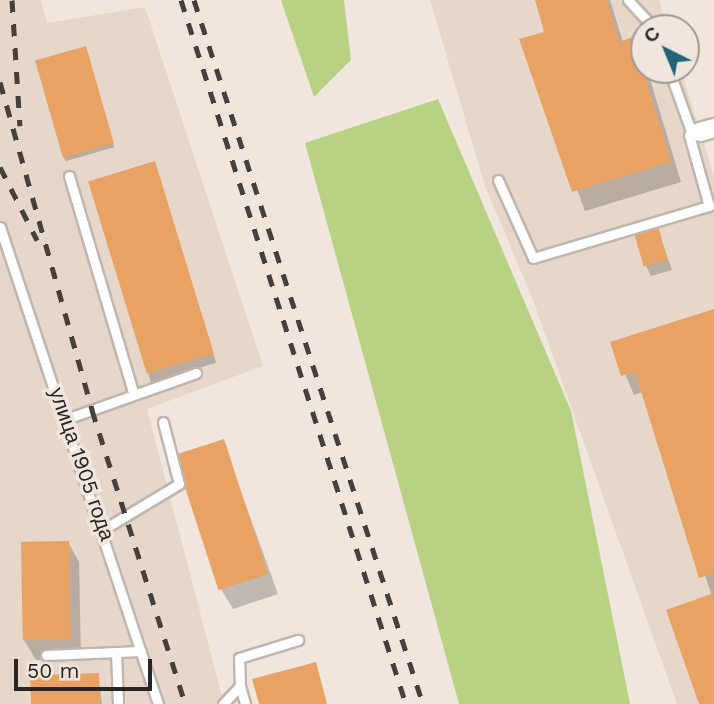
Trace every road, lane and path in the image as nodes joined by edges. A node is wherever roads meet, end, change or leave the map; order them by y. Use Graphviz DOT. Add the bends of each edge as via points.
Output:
graph roads {
  1 [pos="628,0"];
  2 [pos="641,14"];
  3 [pos="676,84"];
  4 [pos="701,131"];
  5 [pos="69,176"];
  6 [pos="498,180"];
  7 [pos="0,227"];
  8 [pos="196,373"];
  9 [pos="134,395"];
  10 [pos="66,419"];
  11 [pos="163,422"];
  12 [pos="104,529"];
  13 [pos="298,640"];
  14 [pos="141,651"];
  15 [pos="117,652"];
  16 [pos="46,654"];
  17 [pos="240,685"];
  18 [pos="118,704"];
  19 [pos="158,704"];
  20 [pos="223,704"];
  21 [pos="246,704"];
  1 -- 2 [label="lane"];
  3 -- 4 [label="lane"];
  4 -- 6 [label="lane" via="709,206 533,258"];
  5 -- 9 [label="lane"];
  7 -- 10 [label="lane, улица 1905 года"];
  8 -- 9 [label="lane"];
  9 -- 10 [label="lane"];
  10 -- 12 [label="lane, улица 1905 года"];
  11 -- 12 [label="lane" via="179,484"];
  12 -- 14 [label="lane, улица 1905 года"];
  13 -- 17 [label="lane" via="239,657"];
  14 -- 15 [label="lane"];
  14 -- 19 [label="lane, улица 1905 года"];
  15 -- 16 [label="lane"];
  15 -- 18 [label="lane"];
  17 -- 20 [label="lane"];
  17 -- 21 [label="lane"];
}
